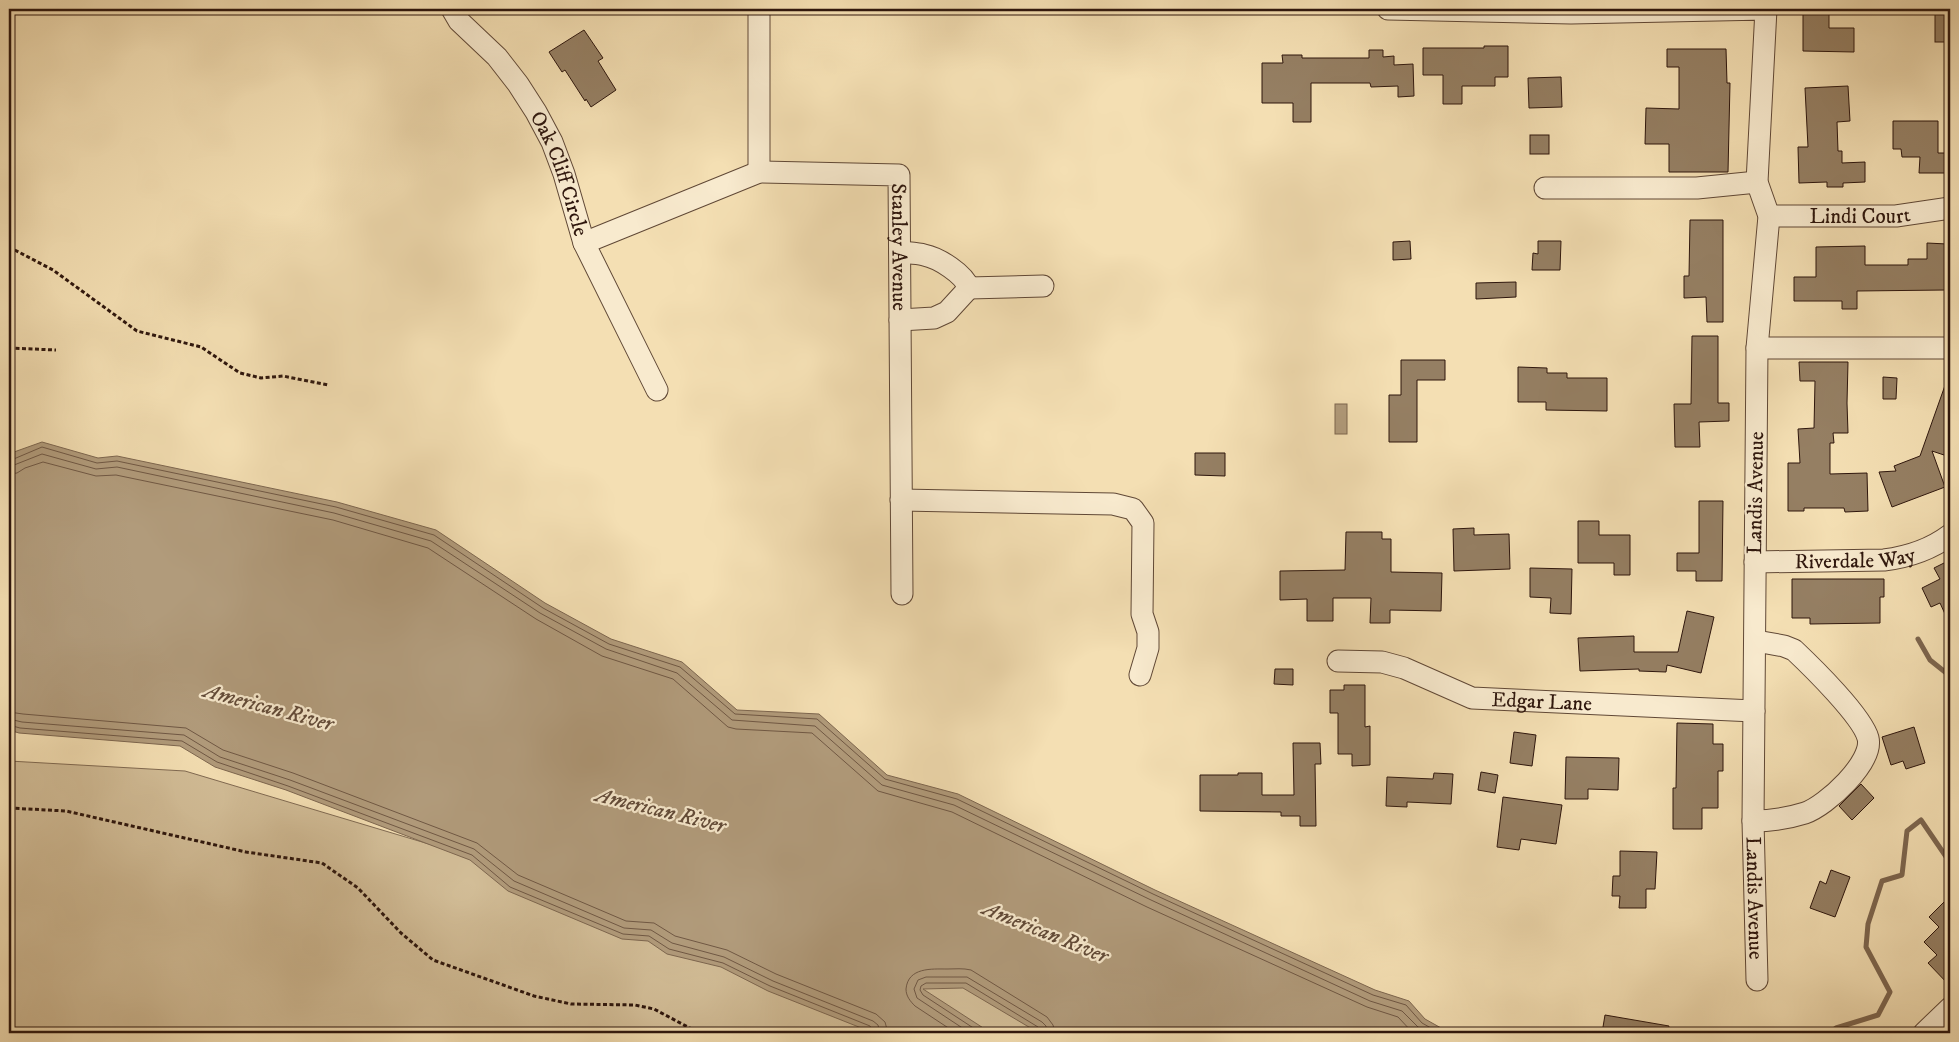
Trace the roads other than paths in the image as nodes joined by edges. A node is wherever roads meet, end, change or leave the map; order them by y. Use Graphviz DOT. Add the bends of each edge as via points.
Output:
graph roads {
  1 [pos="452,9"];
  2 [pos="758,9"];
  3 [pos="1388,9"];
  4 [pos="1766,9"];
  5 [pos="758,172"];
  6 [pos="1757,182"];
  7 [pos="1545,188"];
  8 [pos="1950,208"];
  9 [pos="1769,216"];
  10 [pos="584,242"];
  11 [pos="900,252"];
  12 [pos="1043,286"];
  13 [pos="969,288"];
  14 [pos="900,320"];
  15 [pos="1757,348"];
  16 [pos="1950,348"];
  17 [pos="658,390"];
  18 [pos="901,500"];
  19 [pos="1950,535"];
  20 [pos="1755,562"];
  21 [pos="902,594"];
  22 [pos="1756,641"];
  23 [pos="1338,662"];
  24 [pos="1140,675"];
  25 [pos="1754,711"];
  26 [pos="1753,821"];
  27 [pos="1757,980"];
  28 [pos="1950,1008"];
  29 [pos="1924,1033"];
  1 -- 10 [label="street, Oak Cliff Circle" via="459,21 496,57 536,112 564,174"];
  2 -- 5 [label="street"];
  3 -- 4 [label="street" via="1571,14"];
  4 -- 6 [label="street, Landis Avenue"];
  5 -- 10 [label="street, Oak Cliff Circle"];
  5 -- 11 [label="street, Stanley Avenue" via="899,175"];
  6 -- 7 [label="street" via="1696,188"];
  6 -- 9 [label="street, Landis Avenue"];
  8 -- 9 [label="street, Lindi Court" via="1896,216"];
  9 -- 15 [label="street, Landis Avenue"];
  10 -- 17 [label="street"];
  11 -- 13 [label="street" via="925,255 960,273"];
  11 -- 14 [label="street, Stanley Avenue"];
  12 -- 13 [label="street"];
  13 -- 14 [label="street" via="947,312 934,318"];
  14 -- 18 [label="street, Stanley Avenue"];
  15 -- 16 [label="street"];
  15 -- 20 [label="street, Landis Avenue"];
  18 -- 21 [label="street, Stanley Avenue"];
  18 -- 24 [label="street" via="1113,504 1133,509 1144,523 1142,614 1148,632 1148,648"];
  19 -- 20 [label="street, Riverdale Way" via="1924,551 1902,558"];
  20 -- 22 [label="street, Landis Avenue"];
  22 -- 25 [label="street, Landis Avenue"];
  22 -- 26 [label="street" via="1794,650 1845,705 1868,737 1868,748 1852,776 1830,797 1807,812 1769,821"];
  23 -- 25 [label="street, Edgar Lane" via="1382,662 1404,668 1472,698"];
  25 -- 26 [label="street, Landis Avenue"];
  26 -- 27 [label="street, Landis Avenue"];
  28 -- 29 [label="street"];
}
